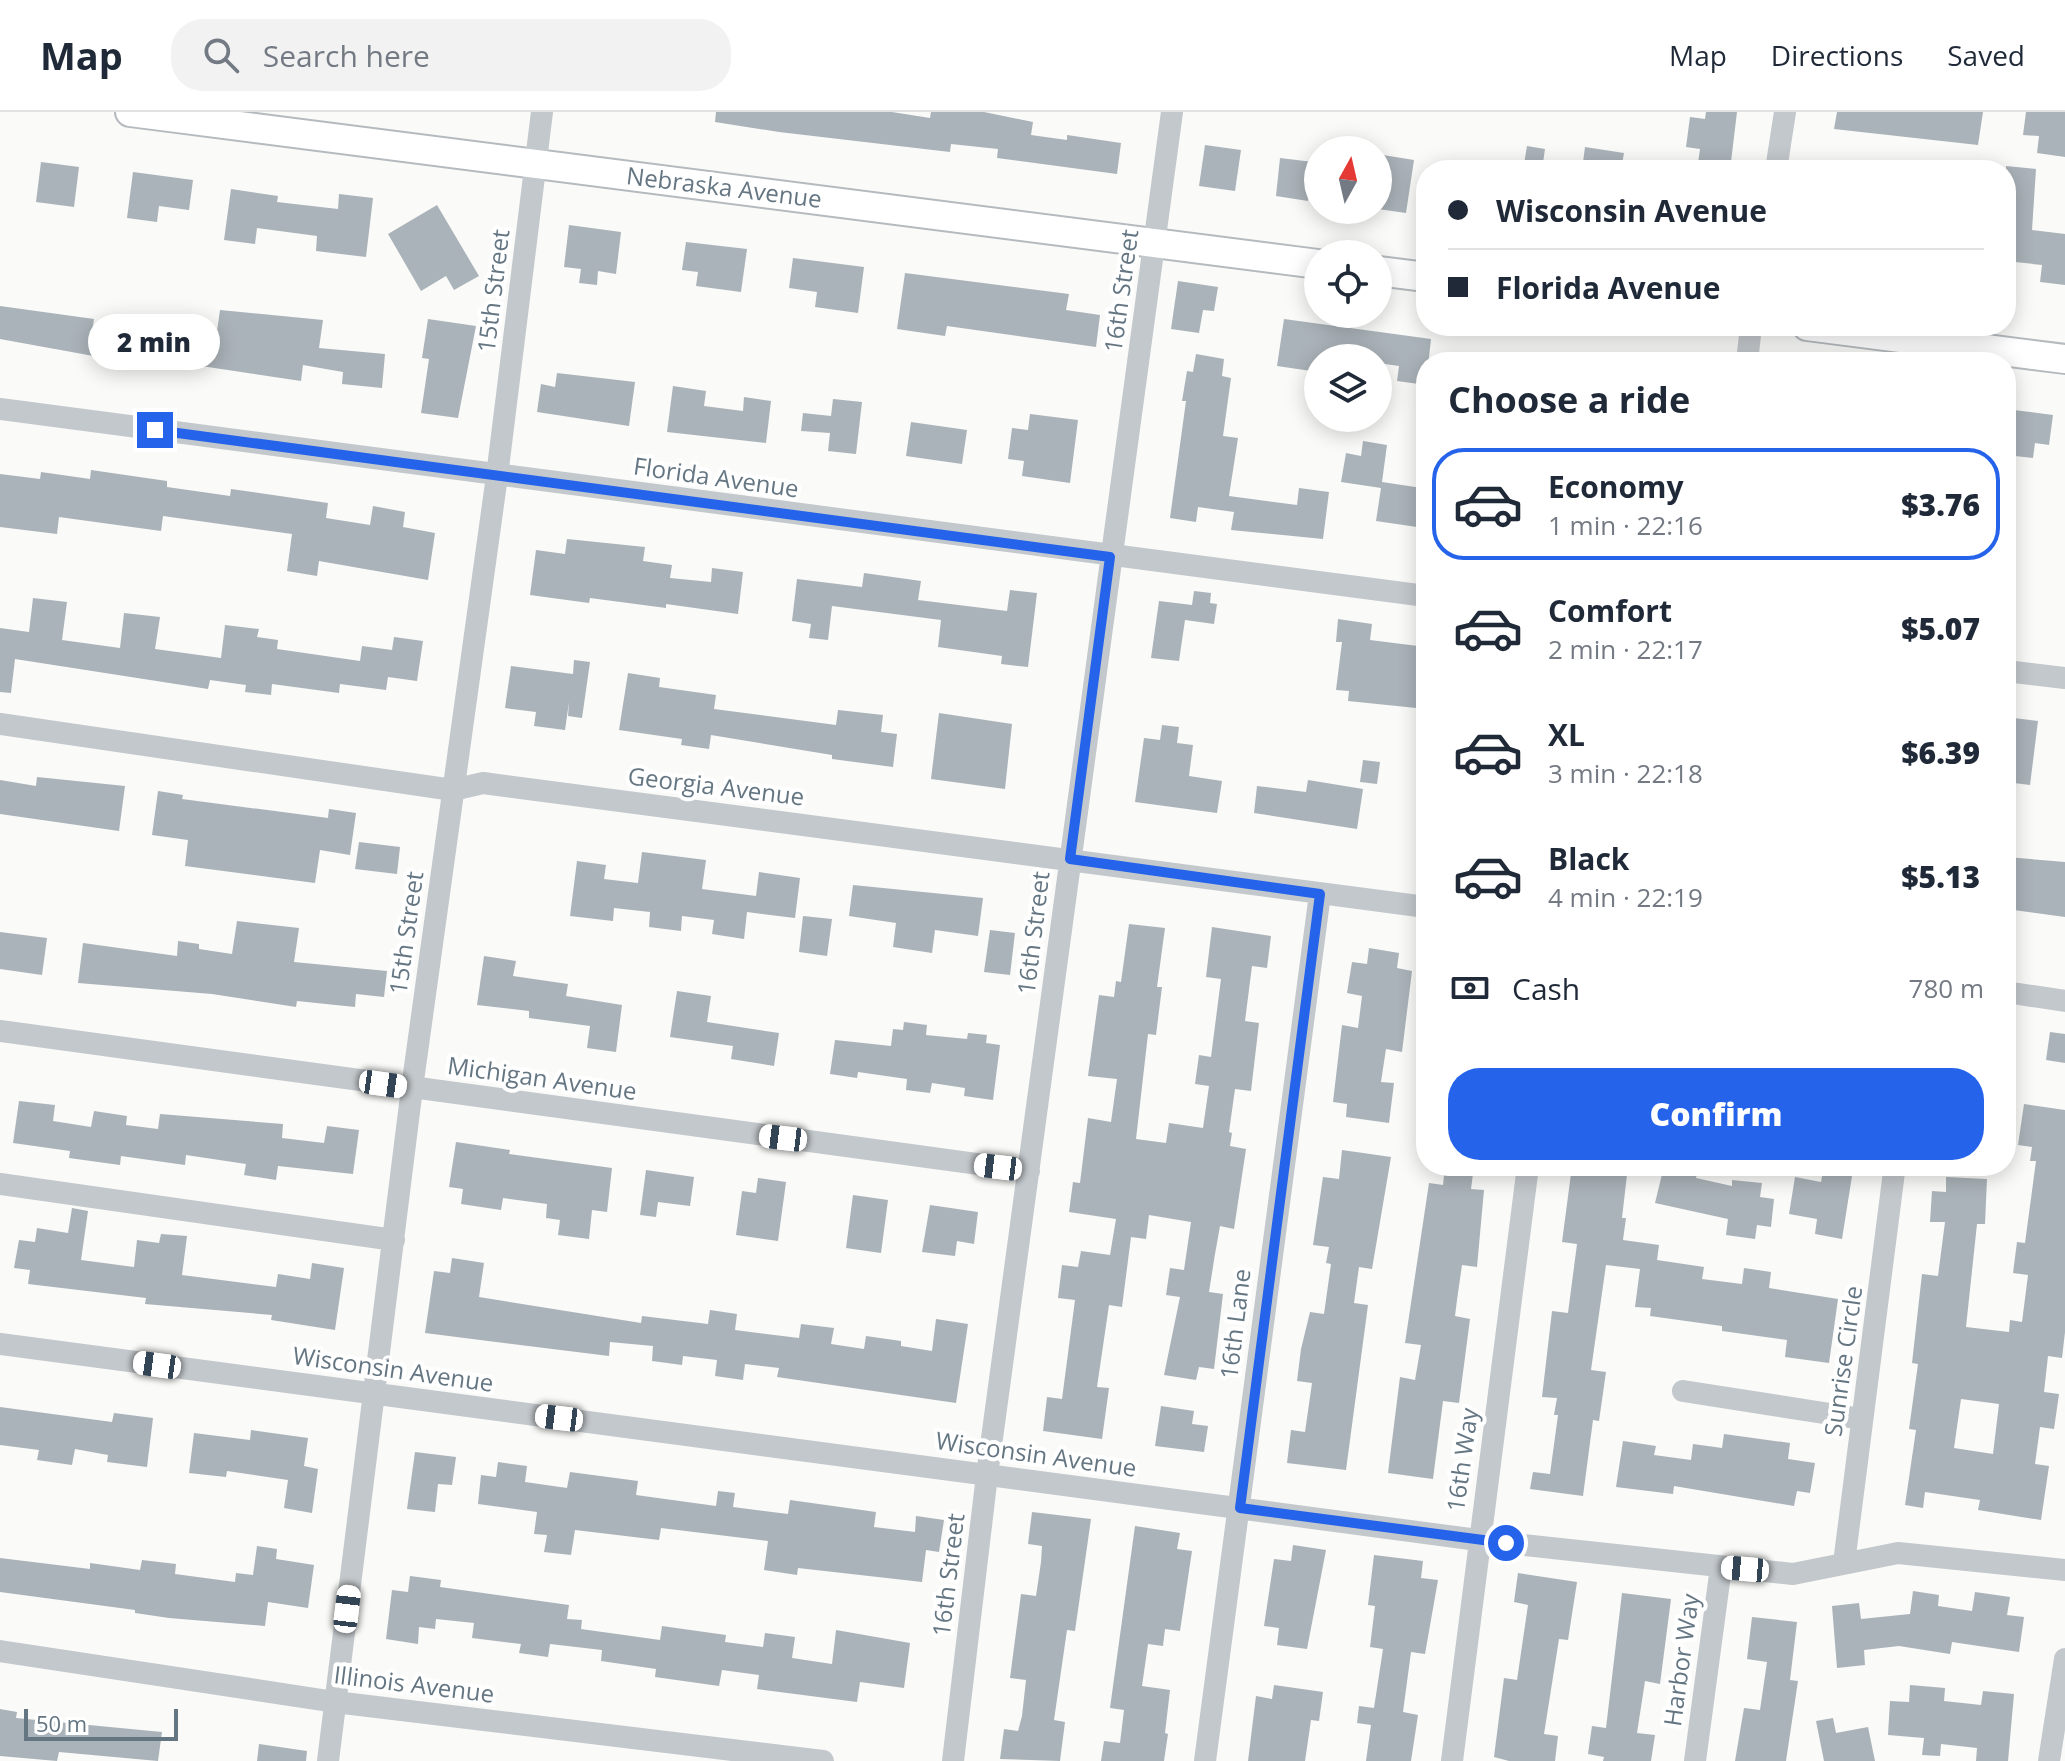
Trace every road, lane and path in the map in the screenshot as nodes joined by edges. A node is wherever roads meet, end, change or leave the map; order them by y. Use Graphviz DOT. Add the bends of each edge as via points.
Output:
graph roads {
  1 [pos="130,112"];
  2 [pos="542,112"];
  3 [pos="1172,112"];
  4 [pos="1785,112"];
  5 [pos="1778,160"];
  6 [pos="535,164"];
  7 [pos="1156,243"];
  8 [pos="1304,262"];
  9 [pos="1392,273"];
  10 [pos="1416,276"];
  11 [pos="1885,336"];
  12 [pos="2010,352"];
  13 [pos="2016,353"];
  14 [pos="2065,359"];
  15 [pos="0,409"];
  16 [pos="497,476"];
  17 [pos="1110,557"];
  18 [pos="1416,595"];
  19 [pos="2016,672"];
  20 [pos="2065,678"];
  21 [pos="0,724"];
  22 [pos="453,790"];
  23 [pos="1070,859"];
  24 [pos="1320,894"];
  25 [pos="1416,906"];
  26 [pos="2016,994"];
  27 [pos="2065,1001"];
  28 [pos="0,1031"];
  29 [pos="412,1088"];
  30 [pos="1029,1171"];
  31 [pos="1527,1176"];
  32 [pos="1892,1176"];
  33 [pos="0,1184"];
  34 [pos="394,1240"];
  35 [pos="0,1344"];
  36 [pos="1683,1391"];
  37 [pos="376,1394"];
  38 [pos="1862,1419"];
  39 [pos="987,1475"];
  40 [pos="1240,1508"];
  41 [pos="1478,1540"];
  42 [pos="1844,1563"];
  43 [pos="1721,1567"];
  44 [pos="2065,1570"];
  45 [pos="0,1651"];
  46 [pos="2065,1659"];
  47 [pos="335,1702"];
  48 [pos="328,1761"];
  49 [pos="823,1761"];
  50 [pos="953,1761"];
  51 [pos="1205,1761"];
  52 [pos="1452,1761"];
  53 [pos="1695,1761"];
  54 [pos="2049,1761"];
  1 -- 6 [label="main road, Nebraska Avenue"];
  2 -- 6 [label="street, 15th Street"];
  3 -- 7 [label="street, 16th Street"];
  4 -- 5 [label="street"];
  6 -- 7 [label="main road, Nebraska Avenue"];
  6 -- 16 [label="street, 15th Street"];
  7 -- 8 [label="main road, Nebraska Avenue"];
  7 -- 17 [label="street, 16th Street"];
  9 -- 10 [label="main road"];
  11 -- 12 [label="main road"];
  13 -- 14 [label="main road"];
  15 -- 16 [label="street, Florida Avenue"];
  16 -- 17 [label="street, Florida Avenue"];
  16 -- 22 [label="street, 15th Street"];
  17 -- 18 [label="street, Florida Avenue"];
  17 -- 23 [label="street, 16th Street"];
  19 -- 20 [label="street"];
  21 -- 22 [label="street, Georgia Avenue"];
  22 -- 23 [label="street, Georgia Avenue" via="483,783"];
  22 -- 29 [label="street, 15th Street"];
  23 -- 24 [label="street, Georgia Avenue"];
  23 -- 30 [label="street, 16th Street"];
  24 -- 25 [label="street, Georgia Avenue"];
  24 -- 40 [label="street, 16th Lane"];
  26 -- 27 [label="street"];
  28 -- 29 [label="street, Michigan Avenue"];
  29 -- 30 [label="street, Michigan Avenue"];
  29 -- 34 [label="street, 15th Street"];
  30 -- 39 [label="street, 16th Street"];
  31 -- 41 [label="street, 16th Way"];
  32 -- 38 [label="street, Sunrise Circle"];
  33 -- 34 [label="street"];
  34 -- 37 [label="street, 15th Street"];
  35 -- 37 [label="street, Wisconsin Avenue"];
  36 -- 38 [label="street"];
  37 -- 39 [label="street, Wisconsin Avenue"];
  37 -- 47 [label="street, 15th Street"];
  38 -- 42 [label="street, Sunrise Circle"];
  39 -- 40 [label="street, Wisconsin Avenue"];
  39 -- 50 [label="street, 16th Street"];
  40 -- 41 [label="street, Wisconsin Avenue"];
  40 -- 51 [label="street, 16th Lane"];
  41 -- 43 [label="street, Wisconsin Avenue"];
  41 -- 52 [label="street, 16th Way"];
  42 -- 43 [label="street, Wisconsin Avenue" via="1793,1574"];
  42 -- 44 [label="street, Wisconsin Avenue" via="1898,1553"];
  43 -- 53 [label="street, Harbor Way"];
  45 -- 47 [label="street, Illinois Avenue"];
  46 -- 54 [label="street"];
  47 -- 48 [label="street, 15th Street"];
  47 -- 49 [label="street, Illinois Avenue"];
}
